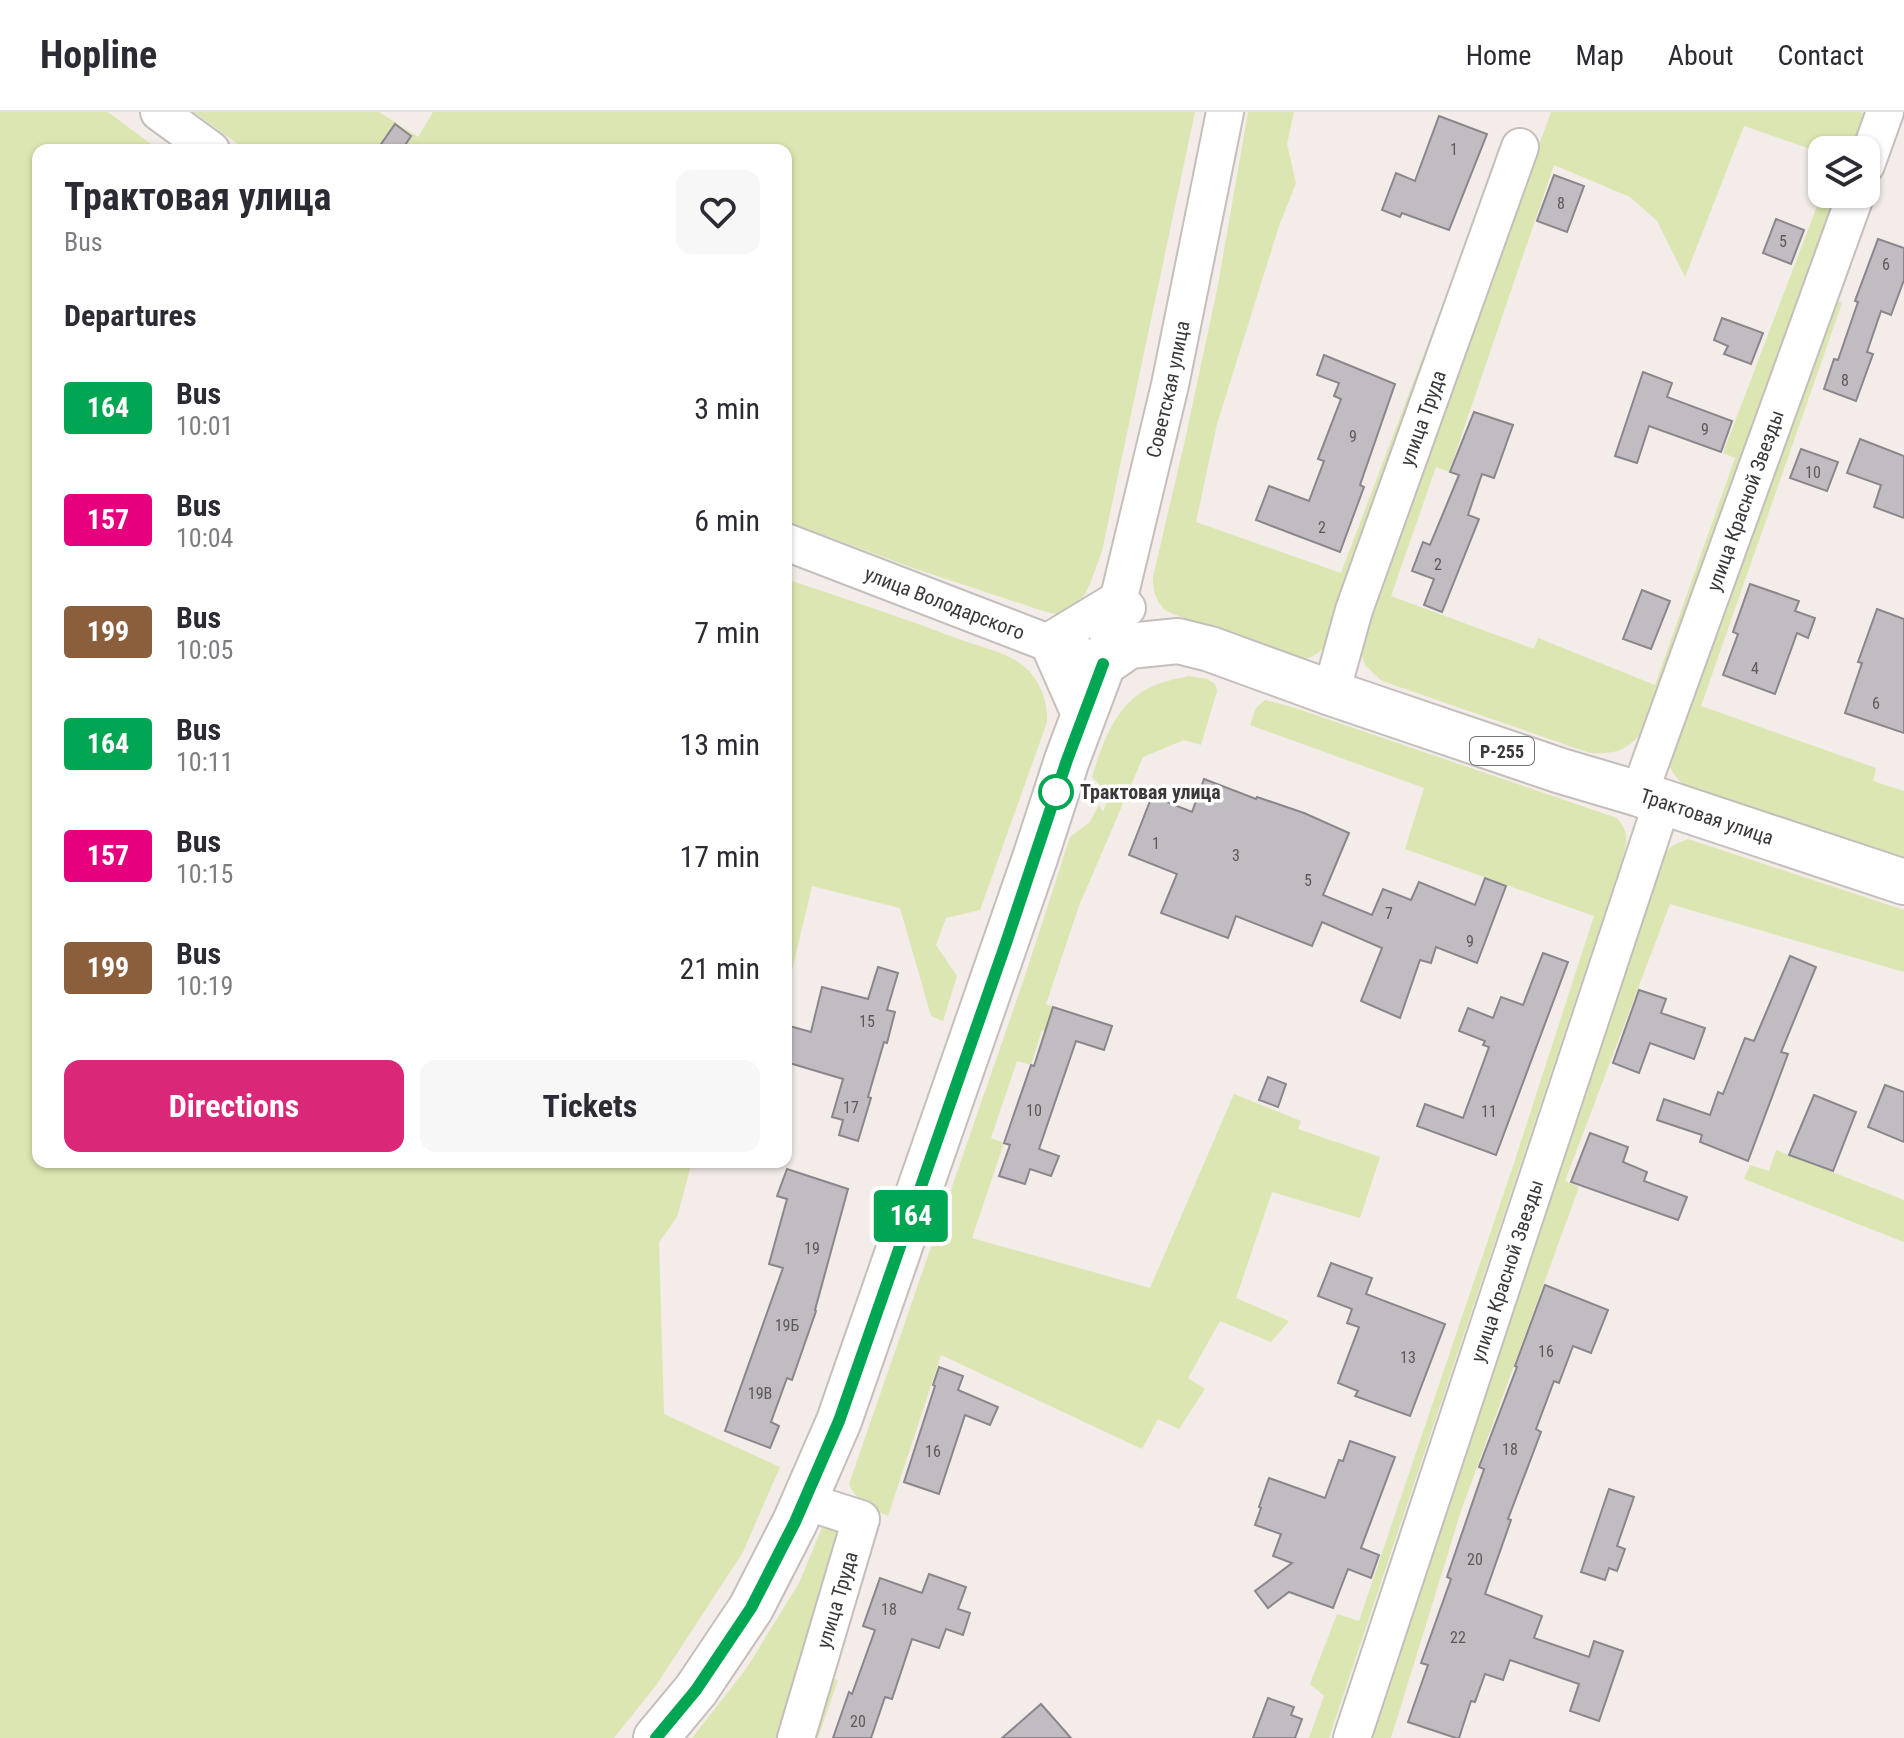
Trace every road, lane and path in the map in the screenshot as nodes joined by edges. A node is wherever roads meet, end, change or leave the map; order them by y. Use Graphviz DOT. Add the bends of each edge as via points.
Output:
graph roads {
  1 [pos="159,112"];
  2 [pos="1225,112"];
  3 [pos="1885,112"];
  4 [pos="1876,136"];
  5 [pos="203,144"];
  6 [pos="1520,147"];
  7 [pos="1851,208"];
  8 [pos="792,544"];
  9 [pos="1119,599"];
  10 [pos="1048,642"];
  11 [pos="1157,643"];
  12 [pos="1103,664"];
  13 [pos="1331,693"];
  14 [pos="1082,719"];
  15 [pos="1650,799"];
  16 [pos="1904,882"];
  17 [pos="804,1501"];
  18 [pos="656,1738"];
  19 [pos="796,1738"];
  20 [pos="1352,1738"];
  1 -- 5 [label="street"];
  2 -- 9 [label="street, Советская улица" via="1188,301"];
  3 -- 4 [label="street"];
  6 -- 13 [label="street, улица Труда" via="1354,610"];
  7 -- 15 [label="street, улица Красной Звезды"];
  8 -- 10 [label="street, улица Володарского"];
  9 -- 10 [label="street"];
  9 -- 11 [label="street"];
  9 -- 12 [label="street, Советская улица"];
  10 -- 12 [label="street, улица Володарского"];
  10 -- 14 [label="street"];
  11 -- 12 [label="highway, Трактовая улица / Р-255" via="1129,646"];
  11 -- 13 [label="highway, Трактовая улица / Р-255" via="1178,641 1210,649"];
  12 -- 14 [label="highway"];
  13 -- 15 [label="highway, Трактовая улица / Р-255"];
  14 -- 17 [label="highway" via="839,1421"];
  15 -- 16 [label="highway, Трактовая улица / Р-255"];
  15 -- 20 [label="street, улица Красной Звезды"];
  17 -- 18 [label="highway" via="751,1608"];
  17 -- 19 [label="street, улица Труда" via="861,1519"];
}
